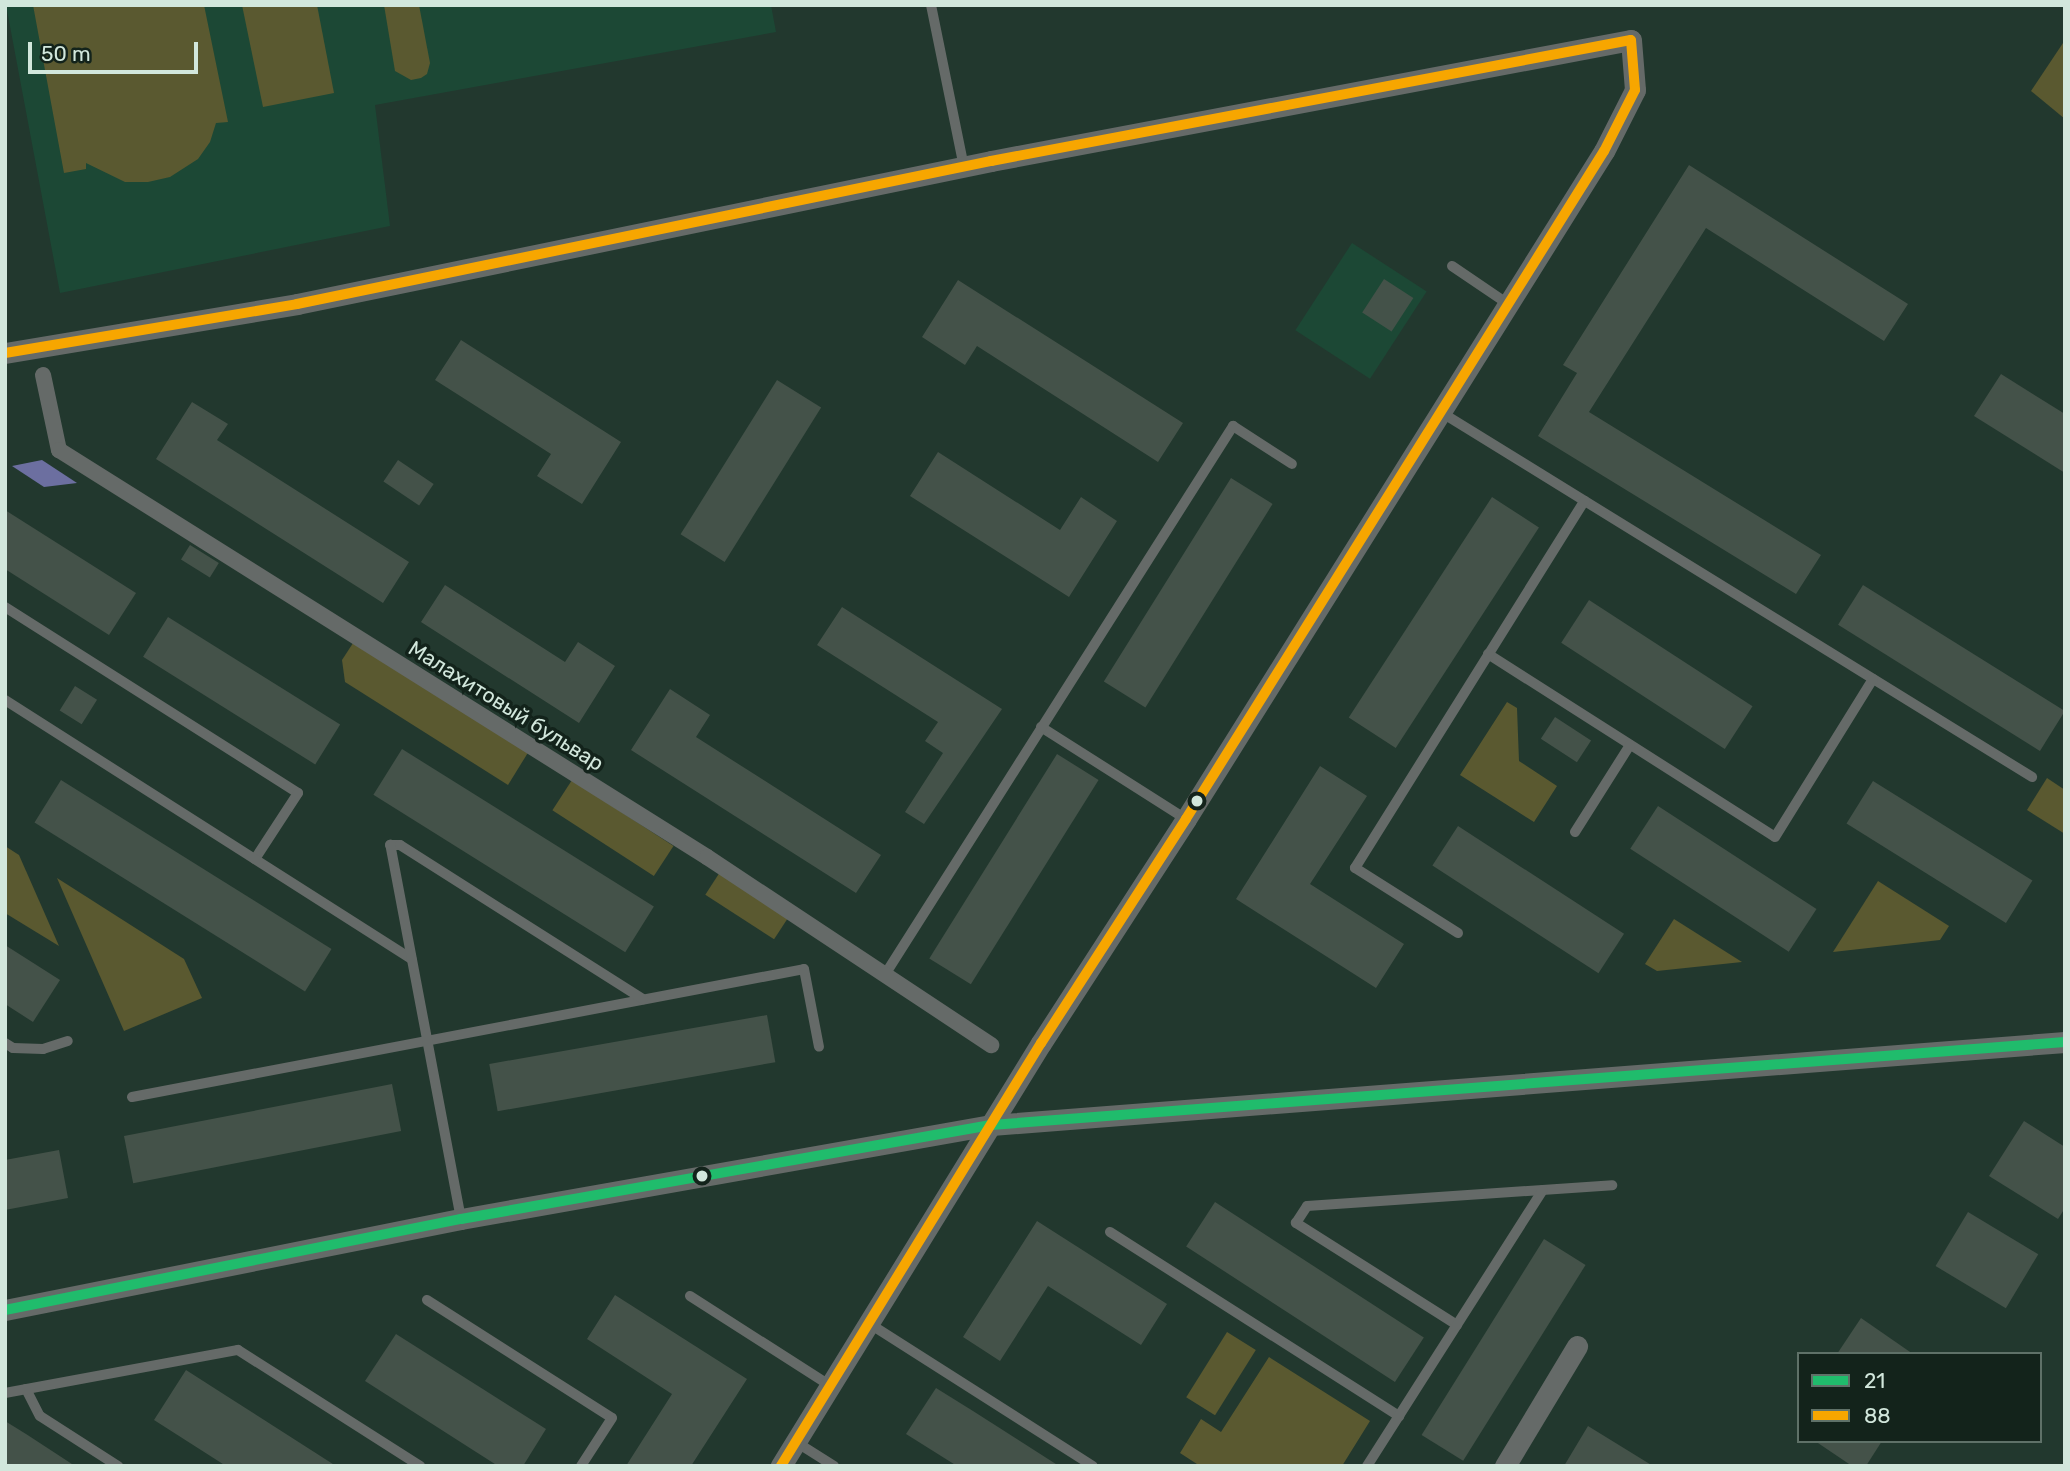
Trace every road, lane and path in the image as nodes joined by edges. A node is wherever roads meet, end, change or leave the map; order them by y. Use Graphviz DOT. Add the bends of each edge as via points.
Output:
graph roads {
  1 [pos="931,5"];
  2 [pos="964,167"];
  3 [pos="1451,266"];
  4 [pos="1508,304"];
  5 [pos="5,353"];
  6 [pos="43,375"];
  7 [pos="1439,411"];
  8 [pos="1292,464"];
  9 [pos="1584,501"];
  10 [pos="5,607"];
  11 [pos="1488,654"];
  12 [pos="1873,679"];
  13 [pos="5,700"];
  14 [pos="1041,727"];
  15 [pos="1630,745"];
  16 [pos="2032,777"];
  17 [pos="1186,819"];
  18 [pos="1575,832"];
  19 [pos="256,859"];
  20 [pos="1458,933"];
  21 [pos="412,959"];
  22 [pos="886,973"];
  23 [pos="643,999"];
  24 [pos="68,1041"];
  25 [pos="427,1041"];
  26 [pos="2065,1042"];
  27 [pos="5,1043"];
  28 [pos="991,1045"];
  29 [pos="819,1047"];
  30 [pos="132,1097"];
  31 [pos="991,1125"];
  32 [pos="1612,1185"];
  33 [pos="1543,1190"];
  34 [pos="461,1219"];
  35 [pos="1110,1232"];
  36 [pos="690,1296"];
  37 [pos="427,1300"];
  38 [pos="5,1310"];
  39 [pos="870,1324"];
  40 [pos="1457,1325"];
  41 [pos="1577,1346"];
  42 [pos="831,1386"];
  43 [pos="26,1389"];
  44 [pos="5,1393"];
  45 [pos="1399,1416"];
  46 [pos="796,1441"];
  47 [pos="118,1466"];
  48 [pos="420,1466"];
  49 [pos="582,1466"];
  50 [pos="780,1466"];
  51 [pos="834,1466"];
  52 [pos="1093,1466"];
  53 [pos="1367,1466"];
  54 [pos="1505,1466"];
  1 -- 2 [label="lane"];
  2 -- 4 [label="street" via="1631,40 1635,90 1604,151"];
  2 -- 5 [label="street" via="297,304"];
  3 -- 4 [label="lane"];
  4 -- 7 [label="street"];
  6 -- 22 [label="street, Малахитовый бульвар" via="59,450"];
  7 -- 9 [label="lane"];
  7 -- 17 [label="street"];
  8 -- 14 [label="lane" via="1233,426"];
  9 -- 11 [label="lane"];
  9 -- 12 [label="lane"];
  10 -- 19 [label="lane" via="298,793"];
  11 -- 15 [label="lane"];
  11 -- 20 [label="lane" via="1355,868"];
  12 -- 15 [label="lane" via="1775,837"];
  12 -- 16 [label="lane"];
  13 -- 19 [label="lane"];
  14 -- 17 [label="lane"];
  14 -- 22 [label="lane"];
  15 -- 18 [label="lane"];
  17 -- 31 [label="street"];
  19 -- 21 [label="lane"];
  21 -- 23 [label="lane" via="390,845 400,845"];
  21 -- 25 [label="lane"];
  22 -- 28 [label="street, Малахитовый бульвар"];
  23 -- 25 [label="lane"];
  23 -- 29 [label="lane" via="804,968"];
  24 -- 27 [label="lane" via="43,1049 13,1048"];
  25 -- 30 [label="lane"];
  25 -- 34 [label="lane"];
  26 -- 31 [label="street"];
  31 -- 34 [label="street"];
  31 -- 39 [label="street"];
  32 -- 33 [label="lane"];
  33 -- 40 [label="lane"];
  33 -- 40 [label="lane" via="1307,1206 1296,1223"];
  34 -- 38 [label="street"];
  35 -- 45 [label="lane"];
  36 -- 42 [label="lane"];
  37 -- 49 [label="lane" via="612,1418"];
  39 -- 42 [label="street"];
  39 -- 52 [label="lane"];
  40 -- 45 [label="lane"];
  41 -- 54 [label="street"];
  42 -- 46 [label="street"];
  43 -- 44 [label="lane"];
  43 -- 47 [label="lane" via="40,1416"];
  43 -- 48 [label="lane" via="238,1350"];
  45 -- 53 [label="lane"];
  46 -- 50 [label="street"];
  46 -- 51 [label="lane"];
}
